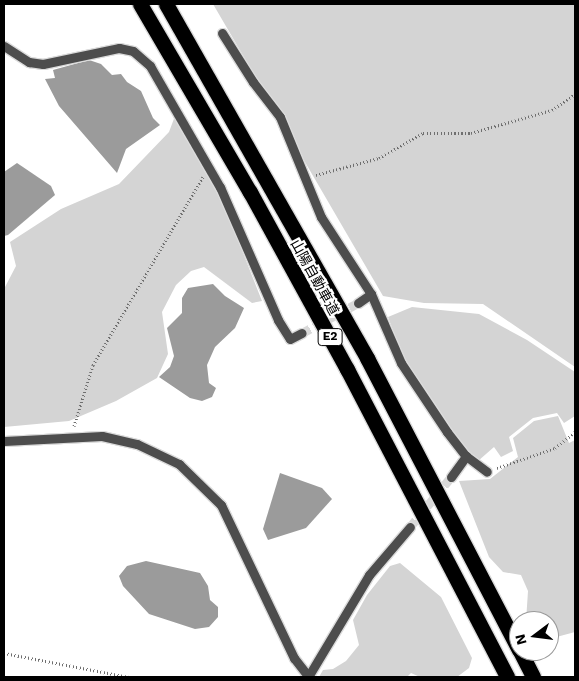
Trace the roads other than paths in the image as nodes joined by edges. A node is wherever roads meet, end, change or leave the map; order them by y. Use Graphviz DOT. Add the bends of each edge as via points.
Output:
graph roads {
  1 [pos="140,4"];
  2 [pos="166,4"];
  3 [pos="222,33"];
  4 [pos="4,46"];
  5 [pos="370,294"];
  6 [pos="358,303"];
  7 [pos="302,333"];
  8 [pos="4,441"];
  9 [pos="466,456"];
  10 [pos="487,472"];
  11 [pos="452,477"];
  12 [pos="410,527"];
  13 [pos="509,631"];
  14 [pos="525,661"];
  15 [pos="308,677"];
  16 [pos="507,677"];
  17 [pos="533,677"];
  1 -- 16 [label="highway, 山陽自動車道 / E2" via="250,192 347,369"];
  2 -- 13 [label="highway, 山陽自動車道 / E2" via="362,350"];
  3 -- 5 [label="street" via="280,117 321,217"];
  4 -- 7 [label="street" via="29,62 44,64 119,48 134,51 150,66 209,166 278,320 290,339"];
  5 -- 6 [label="street"];
  5 -- 9 [label="street" via="401,363"];
  8 -- 15 [label="street" via="102,436 137,444 179,464 221,505 294,658"];
  9 -- 10 [label="street"];
  9 -- 11 [label="street"];
  12 -- 15 [label="street" via="369,575"];
  14 -- 17 [label="highway, 山陽自動車道 / E2"];
}
